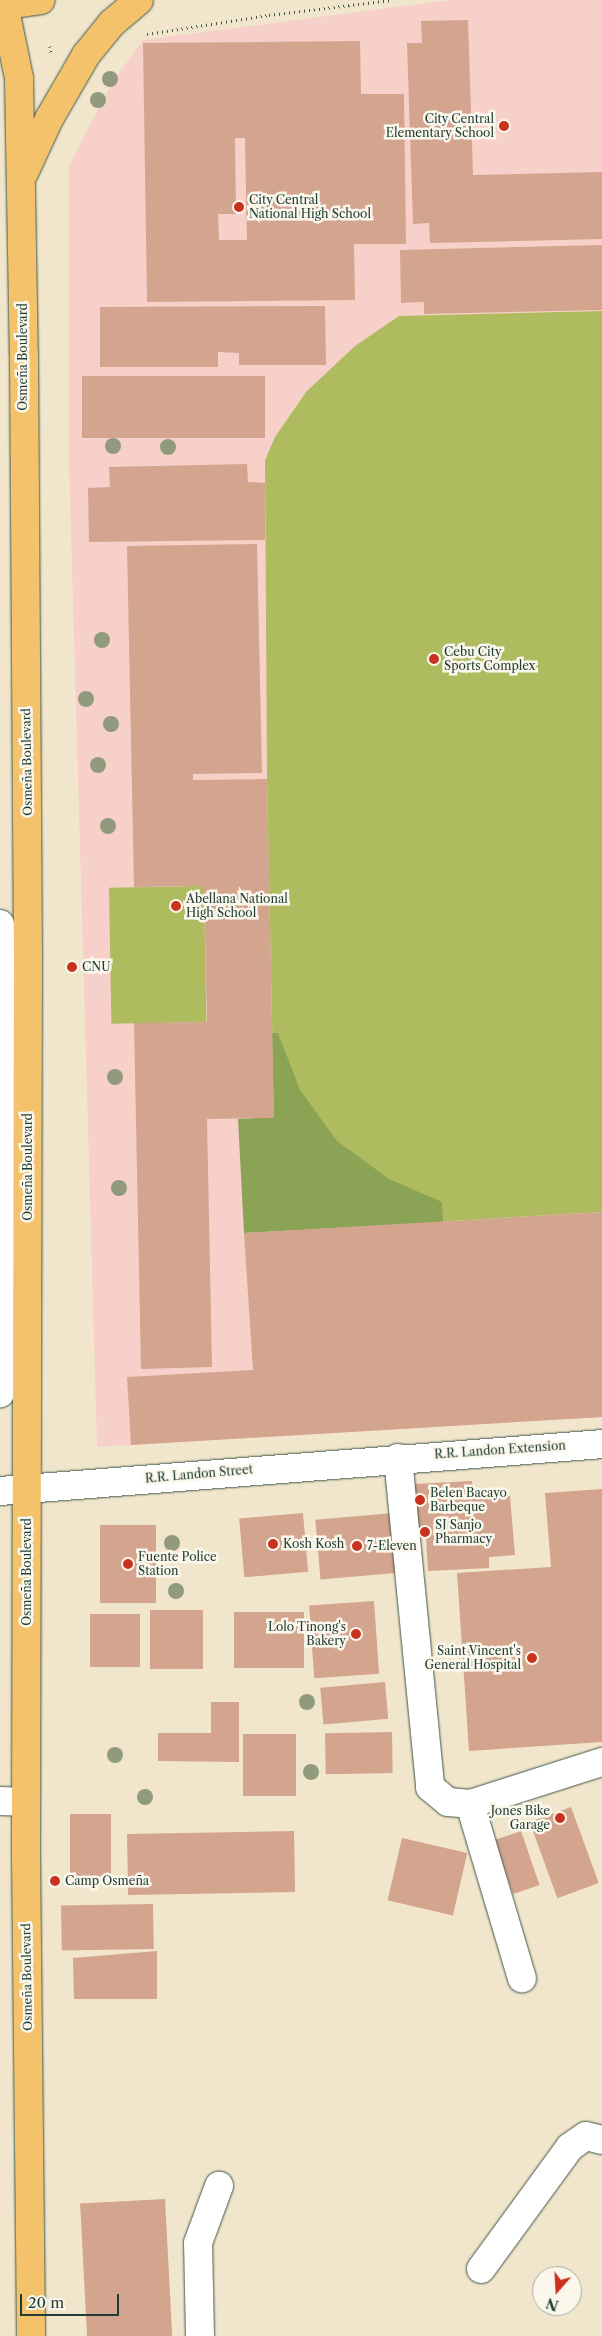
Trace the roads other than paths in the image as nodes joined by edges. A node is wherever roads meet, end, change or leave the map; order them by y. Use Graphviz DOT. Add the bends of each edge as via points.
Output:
graph roads {
  1 [pos="41,0"];
  2 [pos="139,0"];
  3 [pos="2,7"];
  4 [pos="21,179"];
  5 [pos="0,924"];
  6 [pos="0,1394"];
  7 [pos="602,1444"];
  8 [pos="398,1458"];
  9 [pos="27,1488"];
  10 [pos="0,1491"];
  11 [pos="602,1762"];
  12 [pos="13,1801"];
  13 [pos="470,1804"];
  14 [pos="522,1978"];
  15 [pos="602,2140"];
  16 [pos="220,2186"];
  17 [pos="481,2269"];
  18 [pos="31,2336"];
  19 [pos="200,2336"];
  1 -- 3 [label="main road"];
  2 -- 4 [label="main road" via="112,23 86,55 49,119"];
  3 -- 4 [label="main road, Osmeña Boulevard" via="19,78"];
  4 -- 9 [label="main road, Osmeña Boulevard" via="28,798"];
  5 -- 6 [label="street" via="6,1355"];
  7 -- 8 [label="street, R.R. Landon Extension"];
  8 -- 9 [label="street, R.R. Landon Street"];
  8 -- 13 [label="street" via="427,1774 430,1787 448,1802"];
  9 -- 10 [label="street, R.R. Landon Street"];
  9 -- 12 [label="main road, Osmeña Boulevard"];
  11 -- 13 [label="street"];
  12 -- 18 [label="main road, Osmeña Boulevard"];
  13 -- 14 [label="street"];
  15 -- 17 [label="street" via="586,2136 570,2147"];
  16 -- 19 [label="street" via="198,2243"];
}
